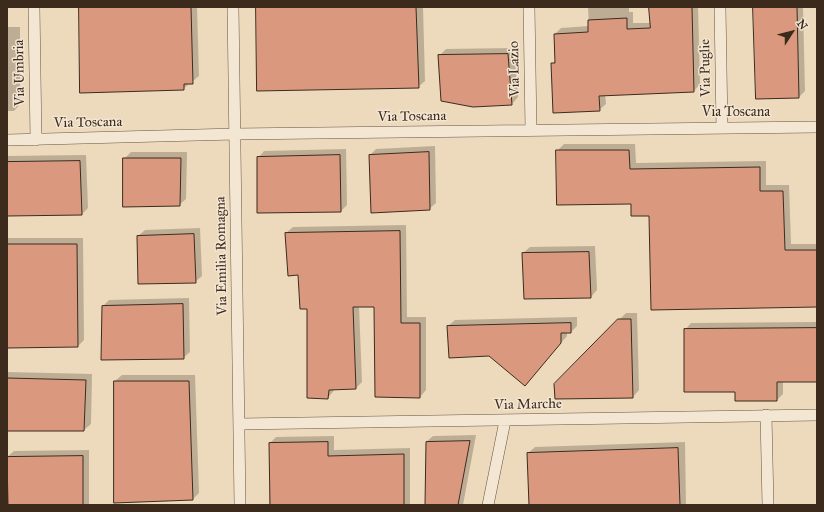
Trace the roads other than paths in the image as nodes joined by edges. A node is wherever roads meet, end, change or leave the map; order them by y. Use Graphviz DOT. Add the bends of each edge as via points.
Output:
graph roads {
  1 [pos="34,7"];
  2 [pos="233,7"];
  3 [pos="529,7"];
  4 [pos="720,7"];
  5 [pos="817,127"];
  6 [pos="722,128"];
  7 [pos="532,130"];
  8 [pos="235,134"];
  9 [pos="7,140"];
  10 [pos="36,140"];
  11 [pos="766,415"];
  12 [pos="817,415"];
  13 [pos="504,421"];
  14 [pos="239,424"];
  15 [pos="240,505"];
  16 [pos="488,505"];
  17 [pos="768,505"];
  1 -- 10 [label="street, Via Umbria"];
  2 -- 8 [label="street, Via Emilia Romagna"];
  3 -- 7 [label="street, Via Lazio"];
  4 -- 6 [label="street, Via Puglie"];
  5 -- 6 [label="street, Via Toscana"];
  6 -- 7 [label="street, Via Toscana"];
  7 -- 8 [label="street, Via Toscana"];
  8 -- 10 [label="street, Via Toscana"];
  8 -- 14 [label="street, Via Emilia Romagna"];
  9 -- 10 [label="street, Via Toscana"];
  11 -- 12 [label="street, Via Marche"];
  11 -- 13 [label="street, Via Marche"];
  11 -- 17 [label="street"];
  13 -- 14 [label="street, Via Marche"];
  13 -- 16 [label="street"];
  14 -- 15 [label="street, Via Emilia Romagna"];
}
